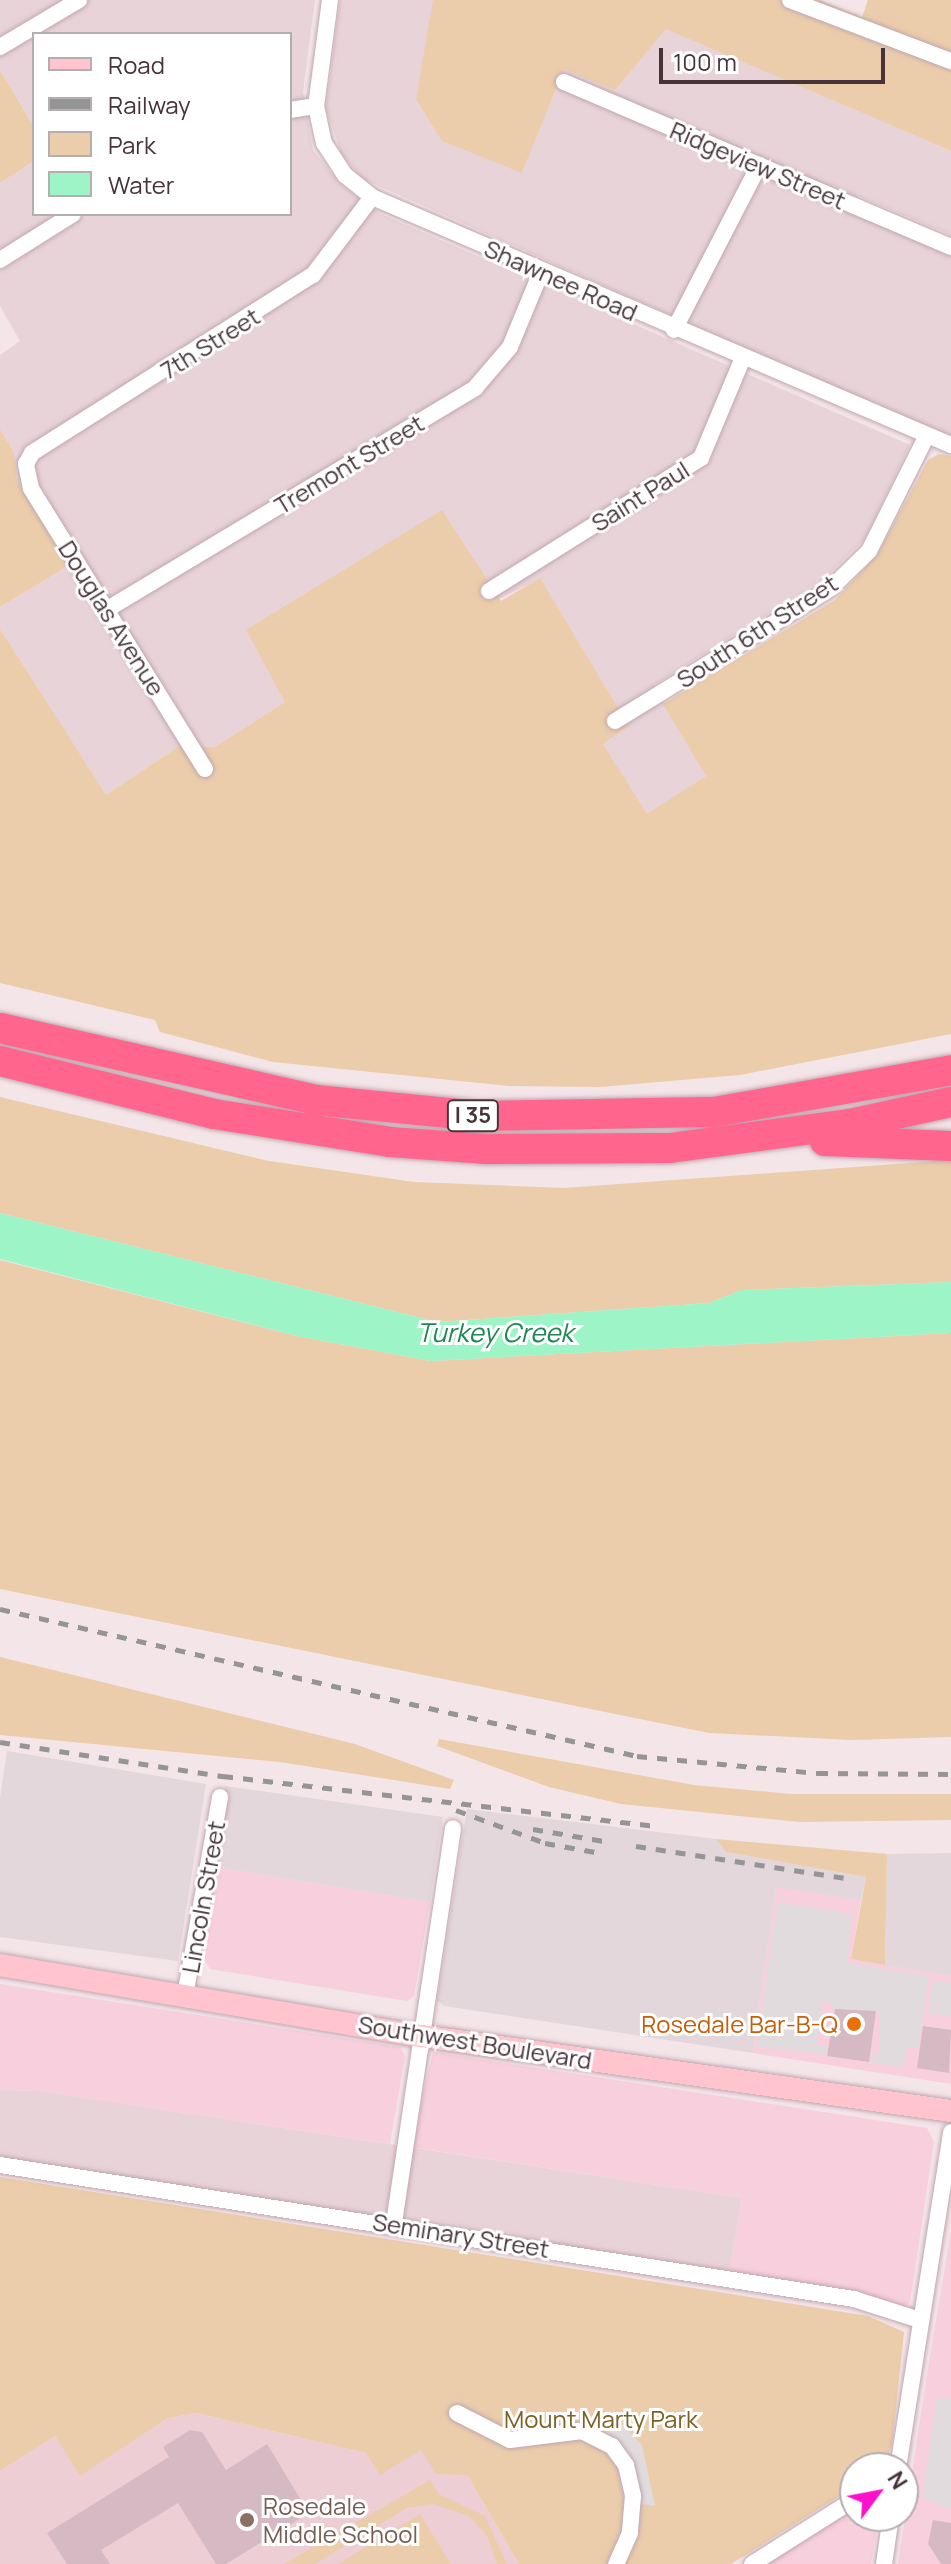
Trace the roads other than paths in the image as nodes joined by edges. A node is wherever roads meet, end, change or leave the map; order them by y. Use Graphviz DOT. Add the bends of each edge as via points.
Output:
graph roads {
  1 [pos="79,0"];
  2 [pos="330,0"];
  3 [pos="790,0"];
  4 [pos="0,47"];
  5 [pos="951,61"];
  6 [pos="564,82"];
  7 [pos="316,106"];
  8 [pos="292,110"];
  9 [pos="759,165"];
  10 [pos="372,197"];
  11 [pos="70,216"];
  12 [pos="951,247"];
  13 [pos="0,260"];
  14 [pos="541,272"];
  15 [pos="674,330"];
  16 [pos="742,360"];
  17 [pos="925,439"];
  18 [pos="951,445"];
  19 [pos="26,464"];
  20 [pos="489,591"];
  21 [pos="106,610"];
  22 [pos="615,721"];
  23 [pos="205,769"];
  24 [pos="0,1028"];
  25 [pos="0,1061"];
  26 [pos="951,1070"];
  27 [pos="951,1102"];
  28 [pos="762,1138"];
  29 [pos="951,1146"];
  30 [pos="220,1797"];
  31 [pos="453,1828"];
  32 [pos="0,1965"];
  33 [pos="185,1996"];
  34 [pos="422,2036"];
  35 [pos="951,2111"];
  36 [pos="951,2132"];
  37 [pos="0,2165"];
  38 [pos="394,2223"];
  39 [pos="920,2320"];
  40 [pos="457,2413"];
  41 [pos="900,2452"];
  42 [pos="839,2509"];
  43 [pos="889,2532"];
  44 [pos="616,2564"];
  45 [pos="752,2564"];
  46 [pos="884,2564"];
  1 -- 4 [label="street"];
  2 -- 7 [label="street, Shawnee Road"];
  3 -- 5 [label="street"];
  6 -- 9 [label="street, Ridgeview Street"];
  7 -- 8 [label="street"];
  7 -- 10 [label="street, Shawnee Road" via="324,143 345,175"];
  9 -- 12 [label="street, Ridgeview Street"];
  9 -- 15 [label="street"];
  10 -- 14 [label="street, Shawnee Road"];
  10 -- 19 [label="street, 7th Street" via="313,275 32,453"];
  11 -- 13 [label="street"];
  14 -- 15 [label="street, Shawnee Road"];
  14 -- 21 [label="street, Tremont Street" via="510,347 475,388"];
  15 -- 16 [label="street, Shawnee Road"];
  16 -- 17 [label="street, Shawnee Road"];
  16 -- 20 [label="street, Saint Paul" via="701,458"];
  17 -- 18 [label="street, Shawnee Road"];
  17 -- 22 [label="street, South 6th Street" via="869,551 831,588"];
  19 -- 21 [label="street, Douglas Avenue" via="31,488"];
  21 -- 23 [label="street, Douglas Avenue"];
  24 -- 26 [label="highway, I 35" via="316,1100 479,1116 714,1112"];
  25 -- 28 [label="highway, I 35" via="214,1114 390,1142 584,1151"];
  27 -- 28 [label="highway, I 35"];
  28 -- 29 [label="highway"];
  30 -- 33 [label="street, Lincoln Street"];
  31 -- 34 [label="street"];
  32 -- 33 [label="main road, Southwest Boulevard"];
  33 -- 34 [label="main road, Southwest Boulevard"];
  34 -- 35 [label="main road, Southwest Boulevard"];
  34 -- 38 [label="street"];
  36 -- 39 [label="street"];
  37 -- 38 [label="street, Seminary Street"];
  38 -- 39 [label="street, Seminary Street" via="854,2299"];
  39 -- 41 [label="street"];
  40 -- 44 [label="street" via="510,2440 582,2431 612,2446 626,2465 633,2496 630,2533"];
  42 -- 45 [label="street"];
  43 -- 46 [label="street"];
}
